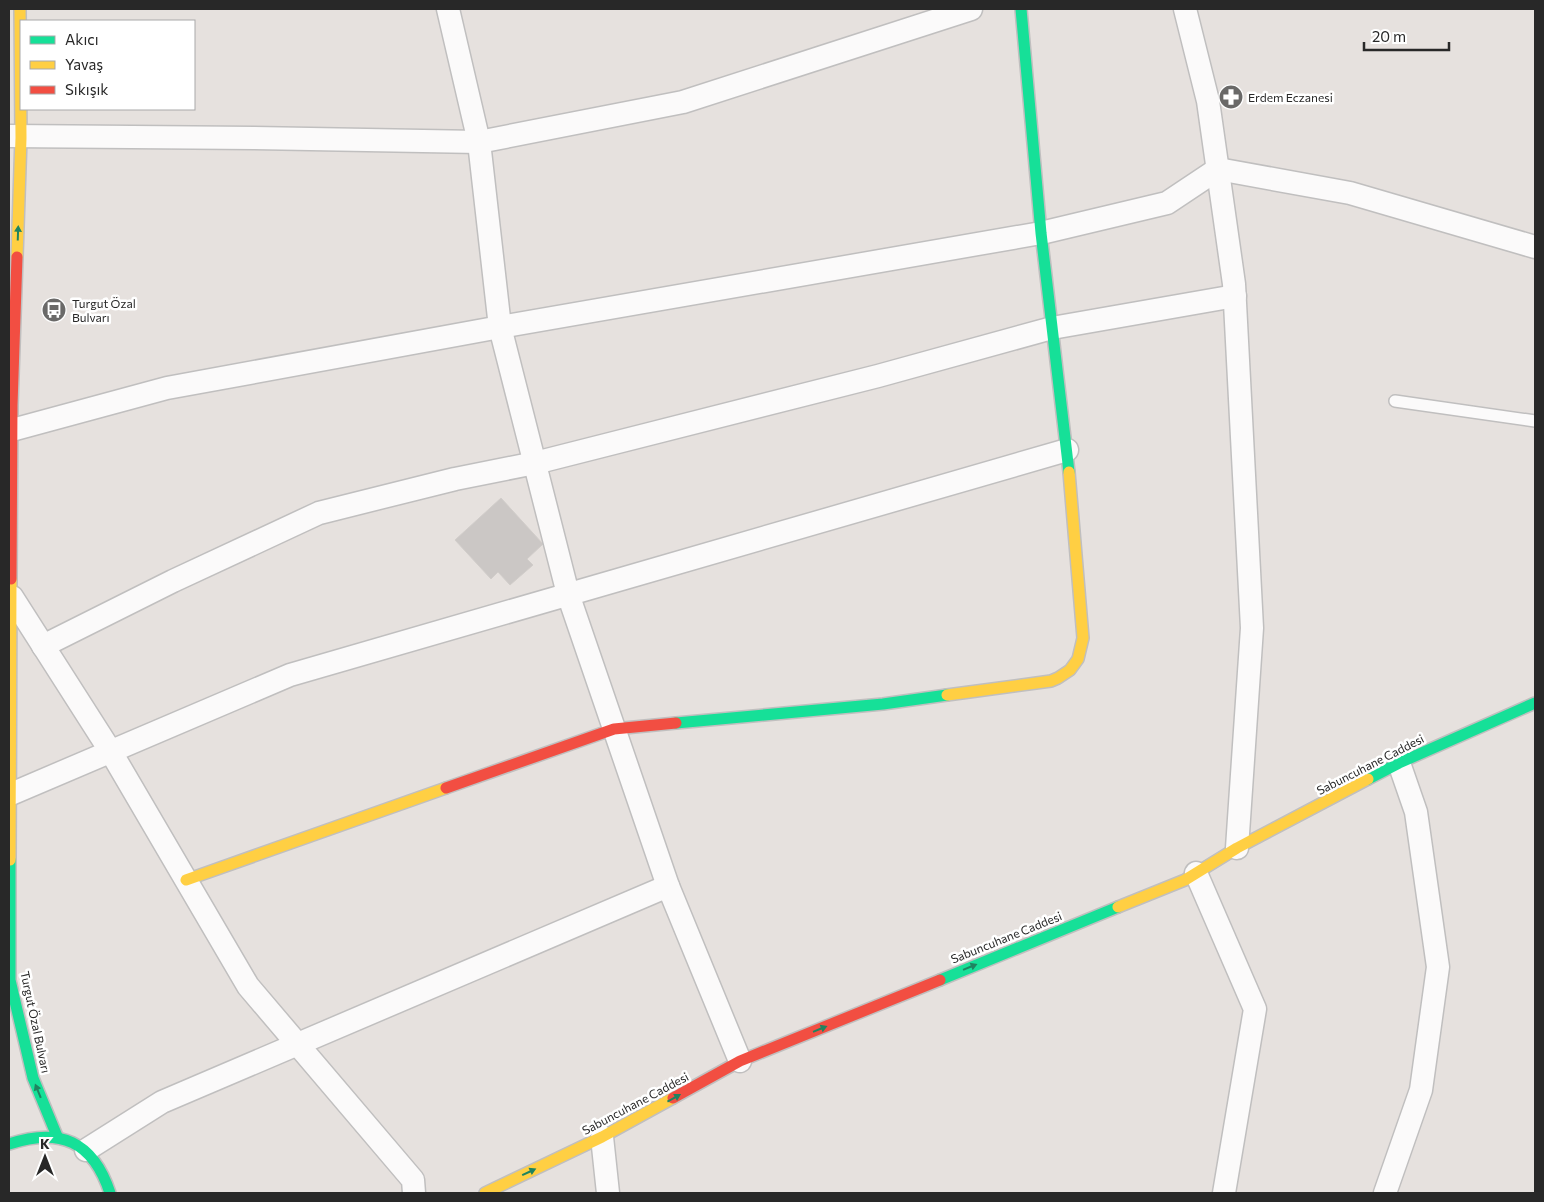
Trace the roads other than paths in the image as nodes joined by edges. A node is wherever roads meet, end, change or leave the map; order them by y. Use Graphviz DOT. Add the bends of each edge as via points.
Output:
graph roads {
  1 [pos="20,9"];
  2 [pos="448,9"];
  3 [pos="971,9"];
  4 [pos="1021,9"];
  5 [pos="1184,9"];
  6 [pos="15,137"];
  7 [pos="479,142"];
  8 [pos="1218,169"];
  9 [pos="1040,233"];
  10 [pos="1535,247"];
  11 [pos="1235,296"];
  12 [pos="500,327"];
  13 [pos="1052,328"];
  14 [pos="1395,401"];
  15 [pos="1535,421"];
  16 [pos="12,430"];
  17 [pos="1067,450"];
  18 [pos="535,463"];
  19 [pos="568,594"];
  20 [pos="12,597"];
  21 [pos="43,646"];
  22 [pos="1535,702"];
  23 [pos="614,729"];
  24 [pos="111,752"];
  25 [pos="1399,763"];
  26 [pos="12,794"];
  27 [pos="1237,848"];
  28 [pos="1196,873"];
  29 [pos="186,880"];
  30 [pos="668,886"];
  31 [pos="297,1044"];
  32 [pos="740,1061"];
  33 [pos="57,1136"];
  34 [pos="602,1137"];
  35 [pos="9,1144"];
  36 [pos="86,1150"];
  37 [pos="112,1193"];
  38 [pos="414,1193"];
  39 [pos="485,1193"];
  40 [pos="608,1193"];
  41 [pos="1224,1193"];
  42 [pos="1385,1193"];
  1 -- 6 [label="street, Turgut Özal Bulvarı"];
  2 -- 7 [label="street"];
  3 -- 7 [label="street" via="683,102"];
  4 -- 9 [label="street"];
  5 -- 8 [label="street" via="1208,100"];
  6 -- 7 [label="street"];
  16 -- 6 [label="street, Turgut Özal Bulvarı, one-way"];
  7 -- 12 [label="street"];
  8 -- 9 [label="street" via="1168,203"];
  8 -- 10 [label="street" via="1350,193"];
  8 -- 11 [label="street"];
  9 -- 12 [label="street"];
  9 -- 13 [label="street"];
  11 -- 13 [label="street"];
  11 -- 27 [label="street" via="1252,628"];
  12 -- 16 [label="street" via="167,388"];
  12 -- 18 [label="street"];
  13 -- 17 [label="street"];
  13 -- 18 [label="street"];
  14 -- 15 [label="lane"];
  16 -- 20 [label="street, Turgut Özal Bulvarı"];
  17 -- 19 [label="street"];
  17 -- 23 [label="street" via="1083,648 1075,666 1060,678 883,704"];
  18 -- 19 [label="street"];
  18 -- 21 [label="street" via="455,479 319,514 173,581"];
  19 -- 23 [label="street"];
  19 -- 24 [label="street" via="290,675"];
  20 -- 21 [label="street"];
  20 -- 26 [label="street, Turgut Özal Bulvarı"];
  21 -- 24 [label="street"];
  22 -- 25 [label="street, Sabuncuhane Caddesi"];
  23 -- 29 [label="street"];
  23 -- 30 [label="street"];
  24 -- 26 [label="street"];
  24 -- 29 [label="street"];
  25 -- 27 [label="street, Sabuncuhane Caddesi"];
  25 -- 42 [label="street" via="1416,812 1438,967 1421,1090"];
  33 -- 26 [label="street, Turgut Özal Bulvarı, one-way" via="33,1078 10,980"];
  27 -- 28 [label="street, Sabuncuhane Caddesi"];
  32 -- 28 [label="street, Sabuncuhane Caddesi, one-way"];
  28 -- 41 [label="street" via="1255,1009"];
  29 -- 31 [label="street" via="248,986"];
  30 -- 31 [label="street"];
  30 -- 32 [label="street"];
  31 -- 36 [label="street" via="162,1102"];
  31 -- 38 [label="street" via="412,1180"];
  34 -- 32 [label="street, Sabuncuhane Caddesi, one-way"];
  33 -- 35 [label="street" via="24,1138"];
  33 -- 36 [label="street"];
  39 -- 34 [label="street, Sabuncuhane Caddesi, one-way"];
  34 -- 40 [label="street"];
  36 -- 37 [label="street" via="98,1162"];
}
